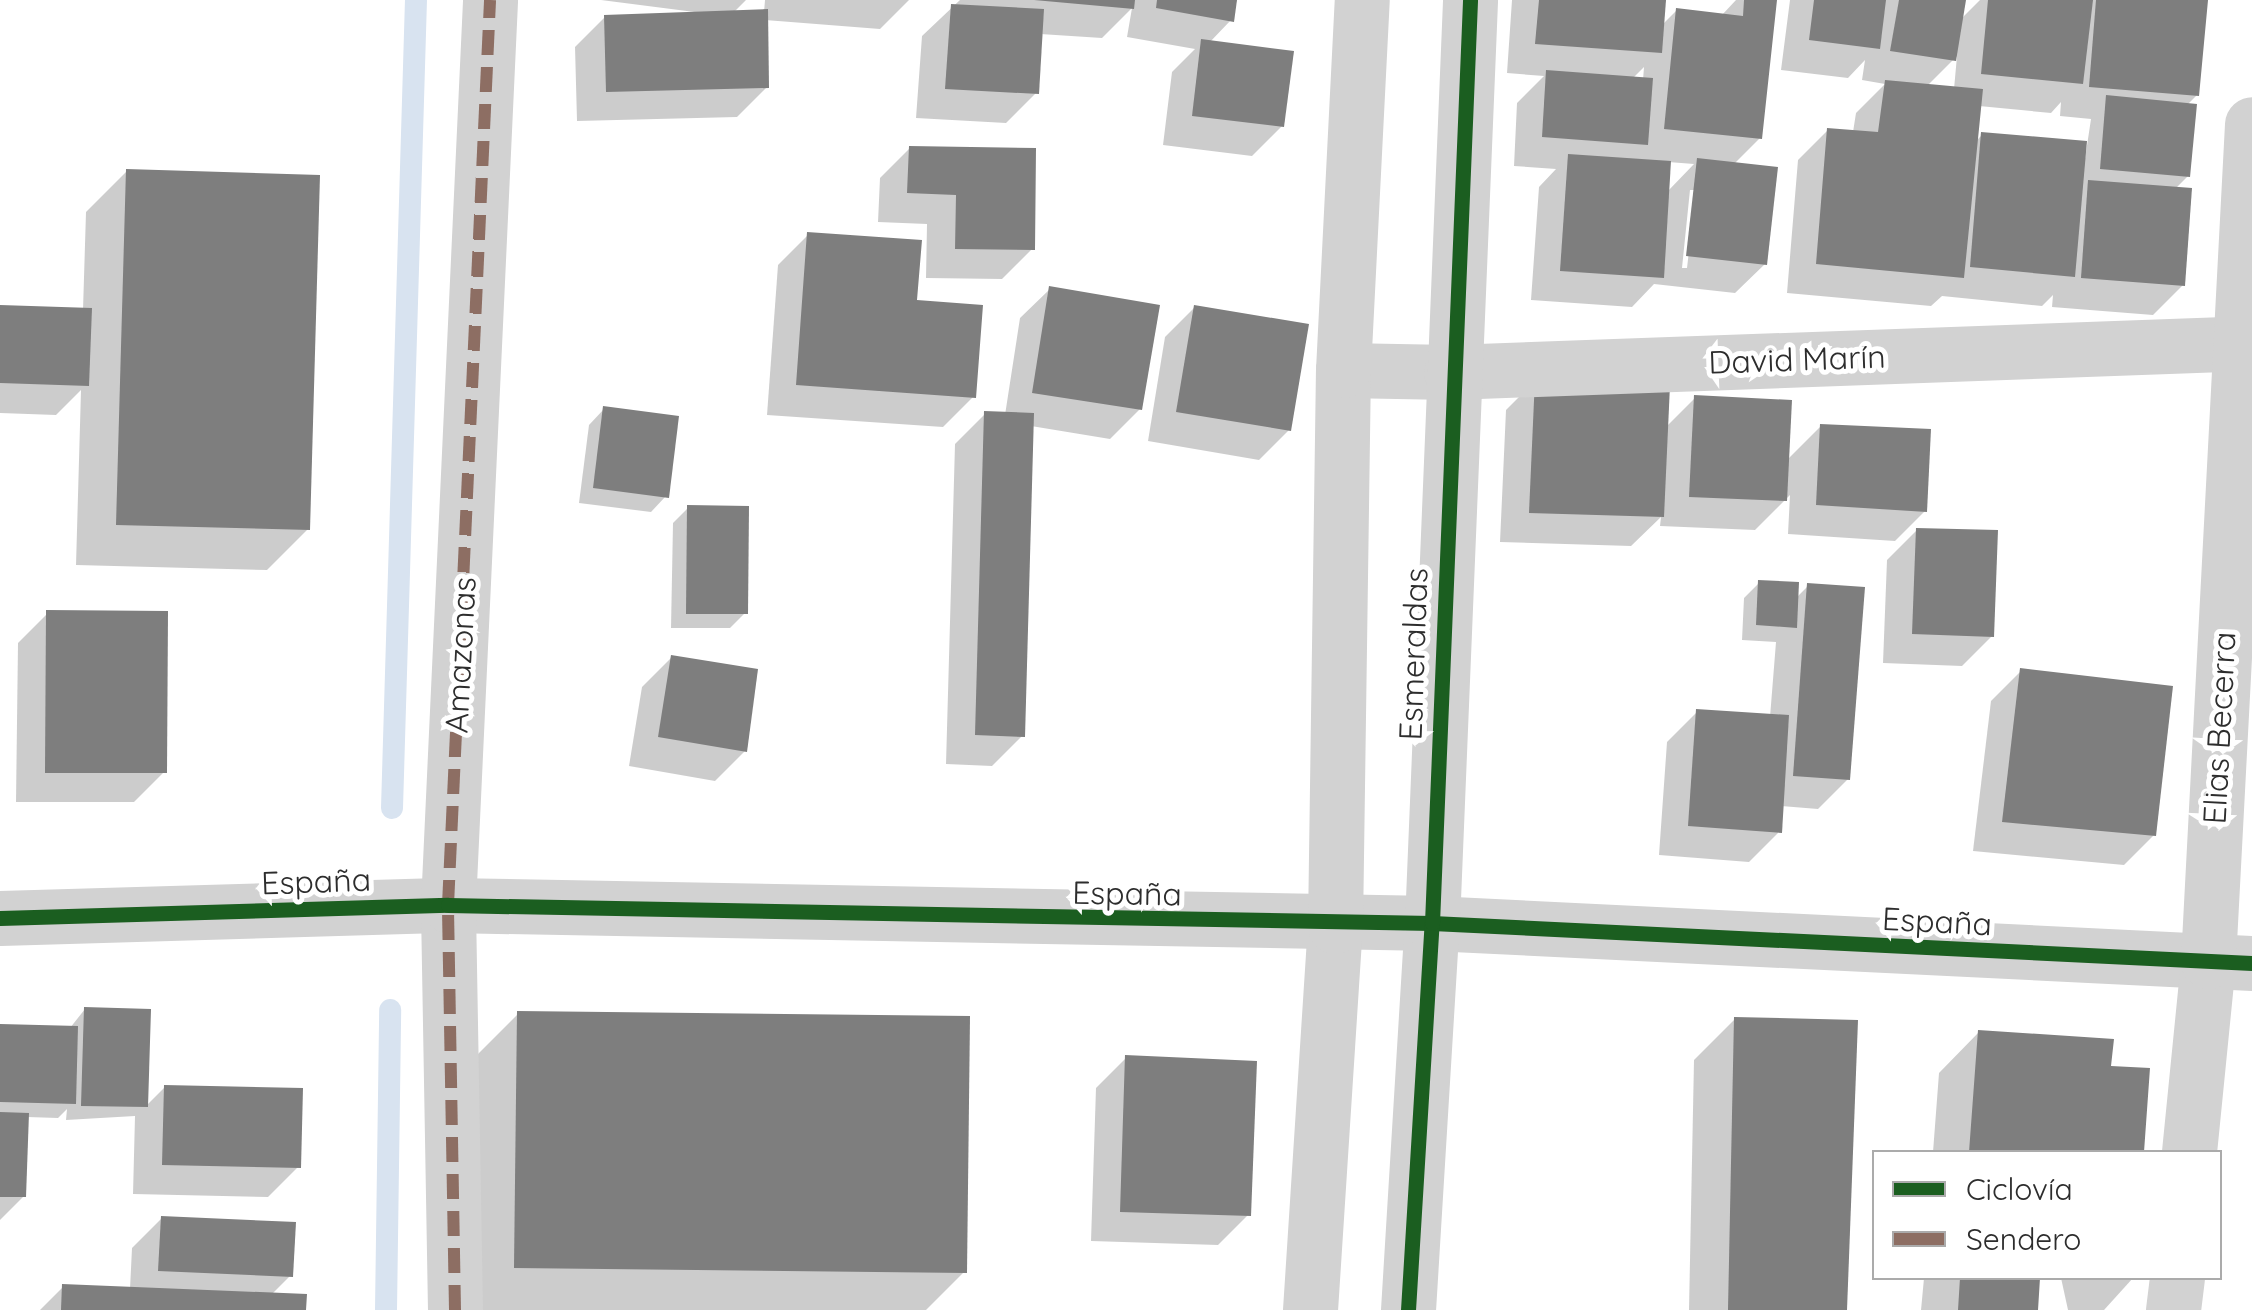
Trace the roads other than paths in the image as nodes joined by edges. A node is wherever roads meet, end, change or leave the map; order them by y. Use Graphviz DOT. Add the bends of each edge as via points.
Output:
graph roads {
  1 [pos="490,0"];
  2 [pos="1362,0"];
  3 [pos="1470,0"];
  4 [pos="2252,124"];
  5 [pos="2244,343"];
  6 [pos="1343,370"];
  7 [pos="1450,372"];
  8 [pos="448,905"];
  9 [pos="0,918"];
  10 [pos="1432,924"];
  11 [pos="1335,926"];
  12 [pos="2230,962"];
  13 [pos="2189,1150"];
  14 [pos="2177,1280"];
  15 [pos="455,1310"];
  16 [pos="1310,1310"];
  17 [pos="1408,1310"];
  18 [pos="2174,1310"];
  1 -- 8 [label="street, Amazonas"];
  2 -- 6 [label="street"];
  3 -- 7 [label="street, Esmeraldas"];
  4 -- 5 [label="street, Elias Becerra"];
  5 -- 7 [label="street, David Marín"];
  5 -- 12 [label="street, Elias Becerra"];
  6 -- 7 [label="street, David Marín"];
  6 -- 11 [label="street"];
  7 -- 10 [label="street, Esmeraldas"];
  8 -- 9 [label="street, España"];
  8 -- 11 [label="street, España"];
  8 -- 15 [label="street, Amazonas"];
  10 -- 11 [label="street, España"];
  10 -- 12 [label="street, España"];
  10 -- 17 [label="street, Esmeraldas"];
  11 -- 16 [label="street"];
  12 -- 13 [label="street, Elias Becerra"];
  14 -- 18 [label="street"];
}
